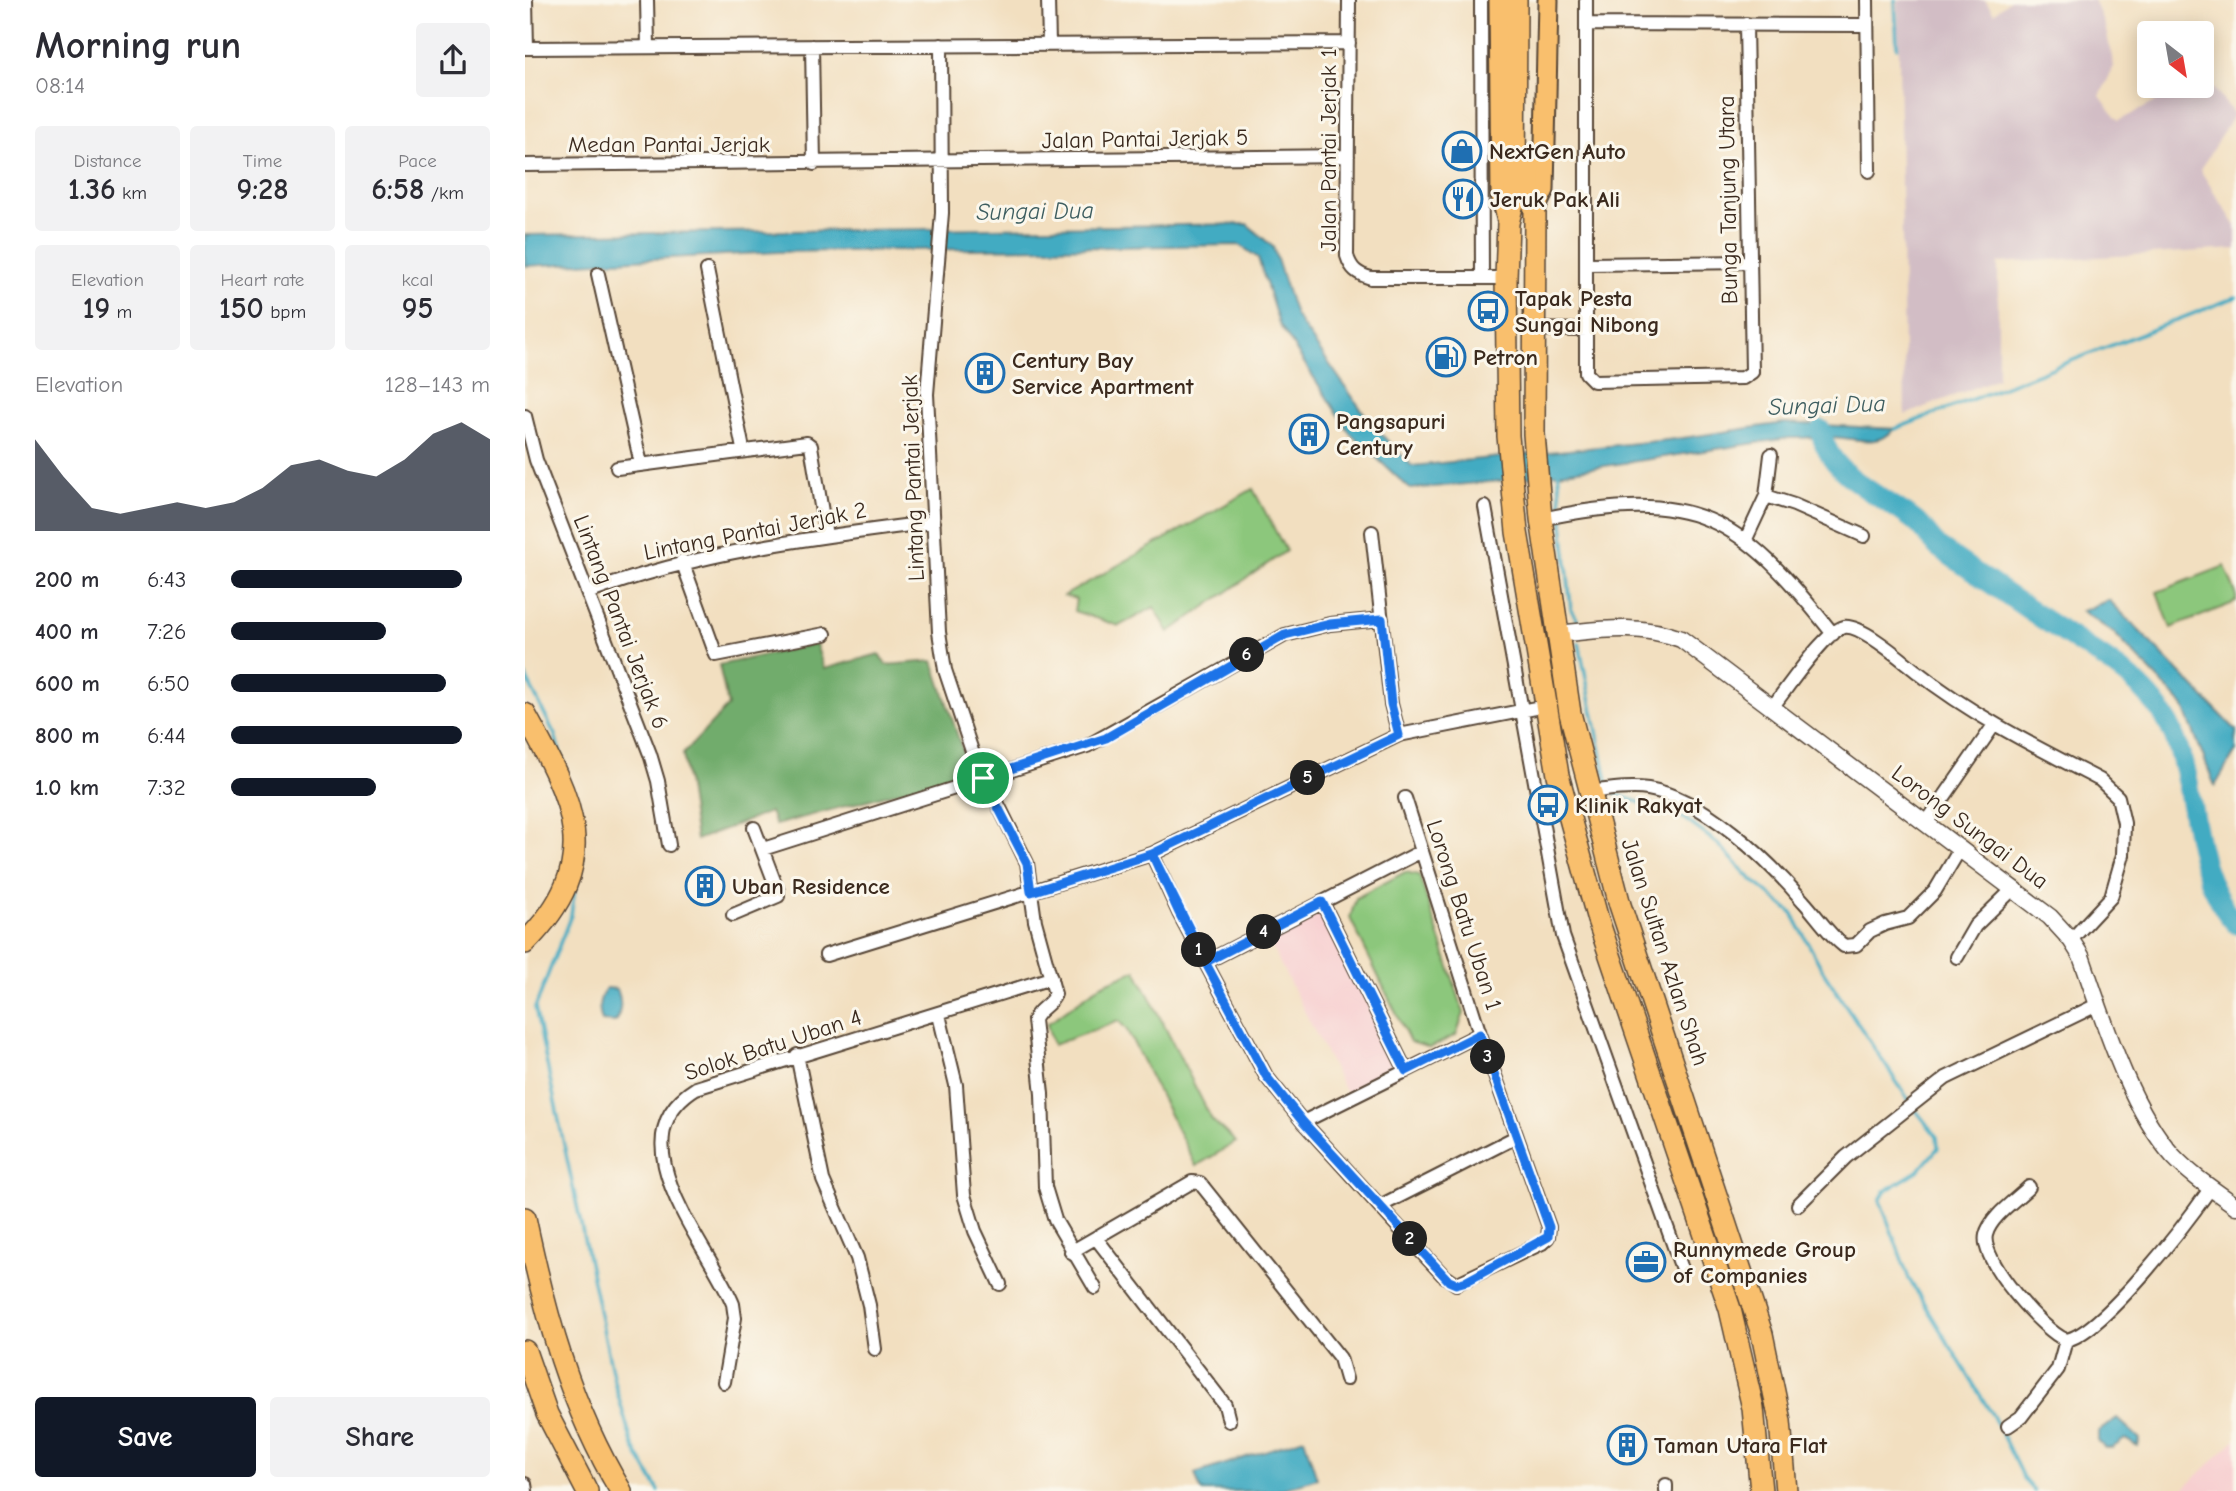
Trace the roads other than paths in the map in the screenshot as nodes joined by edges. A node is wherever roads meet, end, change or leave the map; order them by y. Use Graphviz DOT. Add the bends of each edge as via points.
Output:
graph roads {
  1 [pos="526,0"];
  2 [pos="647,0"];
  3 [pos="1048,0"];
  4 [pos="1349,0"];
  5 [pos="1481,0"];
  6 [pos="1499,0"];
  7 [pos="1516,0"];
  8 [pos="1531,0"];
  9 [pos="1548,0"];
  10 [pos="1585,0"];
  11 [pos="1867,0"];
  12 [pos="1585,24"];
  13 [pos="1746,24"];
  14 [pos="1867,25"];
  15 [pos="1524,38"];
  16 [pos="1349,43"];
  17 [pos="1049,44"];
  18 [pos="941,45"];
  19 [pos="813,46"];
  20 [pos="648,47"];
  21 [pos="526,48"];
  22 [pos="1348,156"];
  23 [pos="942,163"];
  24 [pos="814,164"];
  25 [pos="525,165"];
  26 [pos="1869,171"];
  27 [pos="1535,209"];
  28 [pos="1508,223"];
  29 [pos="1750,262"];
  30 [pos="1588,264"];
  31 [pos="707,270"];
  32 [pos="598,274"];
  33 [pos="1482,278"];
  34 [pos="1506,278"];
  35 [pos="1532,330"];
  36 [pos="1587,330"];
  37 [pos="525,416"];
  38 [pos="743,449"];
  39 [pos="1771,454"];
  40 [pos="641,464"];
  41 [pos="617,468"];
  42 [pos="1766,496"];
  43 [pos="1485,507"];
  44 [pos="1555,516"];
  45 [pos="934,522"];
  46 [pos="1372,532"];
  47 [pos="826,536"];
  48 [pos="1864,536"];
  49 [pos="1746,539"];
  50 [pos="682,561"];
  51 [pos="587,593"];
  52 [pos="1382,619"];
  53 [pos="825,634"];
  54 [pos="1833,634"];
  55 [pos="1556,635"];
  56 [pos="1546,706"];
  57 [pos="1773,706"];
  58 [pos="1520,711"];
  59 [pos="525,714"];
  60 [pos="1994,725"];
  61 [pos="1399,735"];
  62 [pos="983,778"];
  63 [pos="1597,791"];
  64 [pos="1405,798"];
  65 [pos="1926,823"];
  66 [pos="754,828"];
  67 [pos="669,845"];
  68 [pos="763,849"];
  69 [pos="1961,849"];
  70 [pos="1420,852"];
  71 [pos="1152,854"];
  72 [pos="2014,888"];
  73 [pos="1031,892"];
  74 [pos="1322,902"];
  75 [pos="733,915"];
  76 [pos="2071,940"];
  77 [pos="525,943"];
  78 [pos="826,955"];
  79 [pos="1957,957"];
  80 [pos="1206,962"];
  81 [pos="1051,978"];
  82 [pos="2099,1004"];
  83 [pos="939,1015"];
  84 [pos="1480,1034"];
  85 [pos="797,1055"];
  86 [pos="1406,1071"];
  87 [pos="1303,1122"];
  88 [pos="1516,1137"];
  89 [pos="2029,1186"];
  90 [pos="2210,1189"];
  91 [pos="2234,1201"];
  92 [pos="1798,1205"];
  93 [pos="1380,1206"];
  94 [pos="525,1218"];
  95 [pos="1096,1238"];
  96 [pos="1071,1252"];
  97 [pos="1682,1269"];
  98 [pos="1000,1284"];
  99 [pos="1095,1289"];
  100 [pos="2066,1340"];
  101 [pos="875,1349"];
  102 [pos="525,1351"];
  103 [pos="1346,1379"];
  104 [pos="724,1382"];
  105 [pos="1229,1421"];
  106 [pos="2008,1426"];
  107 [pos="525,1484"];
  108 [pos="526,1491"];
  109 [pos="587,1491"];
  110 [pos="621,1491"];
  111 [pos="1761,1491"];
  112 [pos="1786,1491"];
  1 -- 21 [label="street"];
  2 -- 20 [label="street"];
  3 -- 17 [label="street"];
  4 -- 16 [label="street, Jalan Pantai Jerjak 1"];
  5 -- 33 [label="street"];
  6 -- 28 [label="main road, Jalan Sultan Azlan Shah" via="1501,195"];
  7 -- 15 [label="highway, Jalan Sultan Azlan Shah"];
  8 -- 15 [label="highway, Jalan Sultan Azlan Shah"];
  9 -- 27 [label="main road, Jalan Sultan Azlan Shah" via="1544,190"];
  10 -- 12 [label="street"];
  11 -- 14 [label="street"];
  12 -- 13 [label="street"];
  12 -- 30 [label="street"];
  13 -- 14 [label="street"];
  13 -- 29 [label="street, Bunga Tanjung Utara"];
  14 -- 26 [label="street"];
  15 -- 27 [label="highway, Jalan Sultan Azlan Shah" via="1529,191"];
  15 -- 28 [label="highway, Jalan Sultan Azlan Shah" via="1515,195"];
  16 -- 17 [label="street"];
  16 -- 22 [label="street, Jalan Pantai Jerjak 1"];
  17 -- 18 [label="street"];
  18 -- 19 [label="street"];
  18 -- 23 [label="street, Lintang Pantai Jerjak"];
  19 -- 20 [label="street"];
  19 -- 24 [label="street"];
  20 -- 21 [label="street"];
  22 -- 23 [label="street, Jalan Pantai Jerjak 5"];
  22 -- 33 [label="street, Jalan Pantai Jerjak 1" via="1347,256 1354,271 1371,278"];
  23 -- 24 [label="street, Medan Pantai Jerjak"];
  23 -- 45 [label="street, Lintang Pantai Jerjak" via="940,252 927,394"];
  24 -- 25 [label="street, Medan Pantai Jerjak"];
  27 -- 35 [label="highway, Jalan Sultan Azlan Shah"];
  28 -- 34 [label="highway, Jalan Sultan Azlan Shah"];
  29 -- 30 [label="street"];
  29 -- 36 [label="street, Bunga Tanjung Utara" via="1751,374 1743,378 1594,381 1586,373"];
  30 -- 36 [label="street"];
  31 -- 38 [label="street"];
  32 -- 40 [label="street"];
  33 -- 34 [label="street, Jalan Pantai Jerjak 1"];
  34 -- 56 [label="highway, Jalan Sultan Azlan Shah" via="1512,488"];
  35 -- 36 [label="street"];
  35 -- 44 [label="highway, Jalan Sultan Azlan Shah" via="1538,485"];
  37 -- 51 [label="street, Lintang Pantai Jerjak 6"];
  38 -- 40 [label="street"];
  38 -- 47 [label="street" via="810,444"];
  39 -- 42 [label="street"];
  40 -- 41 [label="street"];
  42 -- 48 [label="street"];
  42 -- 49 [label="street"];
  43 -- 58 [label="street"];
  44 -- 49 [label="street" via="1670,507 1718,522"];
  44 -- 55 [label="highway, Jalan Sultan Azlan Shah"];
  45 -- 47 [label="street, Lintang Pantai Jerjak 2"];
  45 -- 62 [label="street, Lintang Pantai Jerjak" via="941,652"];
  46 -- 52 [label="street"];
  47 -- 50 [label="street, Lintang Pantai Jerjak 2"];
  49 -- 54 [label="street" via="1798,590"];
  50 -- 51 [label="street, Lintang Pantai Jerjak 2"];
  50 -- 53 [label="street" via="716,654"];
  51 -- 67 [label="street, Lintang Pantai Jerjak 6" via="659,781"];
  52 -- 61 [label="street"];
  52 -- 62 [label="street" via="1330,624 1285,635 1106,738"];
  54 -- 57 [label="street"];
  54 -- 60 [label="street" via="1848,627 1857,629"];
  55 -- 57 [label="street, Lorong Sungai Dua" via="1654,630 1681,639"];
  55 -- 63 [label="highway, Jalan Sultan Azlan Shah" via="1570,713"];
  56 -- 58 [label="street"];
  56 -- 111 [label="highway, Jalan Sultan Azlan Shah" via="1558,775 1590,895 1730,1308 1753,1408"];
  57 -- 65 [label="street, Lorong Sungai Dua"];
  58 -- 61 [label="street"];
  58 -- 97 [label="street" via="1563,936"];
  59 -- 77 [label="highway" via="557,772 571,807 574,834 573,865 563,894 547,922"];
  60 -- 65 [label="street"];
  60 -- 76 [label="street" via="2100,780 2118,797 2124,823 2123,855 2111,897"];
  61 -- 71 [label="street"];
  62 -- 68 [label="street"];
  62 -- 73 [label="street, Lintang Pantai Jerjak" via="1027,863"];
  63 -- 69 [label="street" via="1649,789 1685,801 1722,825 1803,900 1844,946 1856,945 1870,931 1908,918 1935,891"];
  63 -- 112 [label="highway, Jalan Sultan Azlan Shah" via="1620,905 1762,1334 1780,1421"];
  64 -- 70 [label="street, Lorong Batu Uban 1"];
  65 -- 69 [label="street, Lorong Sungai Dua"];
  66 -- 68 [label="street"];
  68 -- 75 [label="street" via="778,896"];
  69 -- 72 [label="street, Lorong Sungai Dua"];
  70 -- 74 [label="street"];
  70 -- 84 [label="street, Lorong Batu Uban 1"];
  71 -- 73 [label="street"];
  71 -- 80 [label="street, Lorong Batu Uban 1"];
  72 -- 76 [label="street, Lorong Sungai Dua"];
  72 -- 79 [label="street" via="1975,926"];
  73 -- 78 [label="street"];
  73 -- 81 [label="street, Lintang Pantai Jerjak"];
  74 -- 80 [label="street"];
  74 -- 86 [label="street"];
  76 -- 82 [label="street, Lorong Sungai Dua"];
  80 -- 87 [label="street, Lorong Batu Uban 1" via="1256,1062"];
  81 -- 83 [label="street, Solok Batu Uban 4"];
  81 -- 96 [label="street" via="1053,1001 1036,1013 1034,1020 1042,1094 1042,1173 1055,1220"];
  82 -- 90 [label="street, Lorong Sungai Dua" via="2142,1111 2173,1156"];
  82 -- 92 [label="street" via="1946,1078 1846,1157"];
  83 -- 85 [label="street, Solok Batu Uban 4"];
  83 -- 98 [label="street" via="956,1085 964,1195"];
  84 -- 86 [label="street"];
  84 -- 88 [label="street, Lorong Batu Uban 1"];
  85 -- 101 [label="street" via="823,1180 857,1258"];
  85 -- 104 [label="street, Solok Batu Uban 4" via="696,1088 679,1100 667,1120 664,1161 672,1193 733,1304 735,1318"];
  86 -- 87 [label="street"];
  87 -- 93 [label="street, Lorong Batu Uban 1"];
  88 -- 93 [label="street"];
  88 -- 93 [label="street, Lorong Batu Uban 1" via="1549,1227 1548,1237 1480,1275 1456,1284 1449,1281"];
  89 -- 100 [label="street" via="1994,1221 1985,1246 1996,1269 2051,1332"];
  90 -- 91 [label="street, Lorong Sungai Dua"];
  90 -- 100 [label="street" via="2157,1259 2083,1334"];
  94 -- 110 [label="highway" via="562,1361 582,1415"];
  95 -- 96 [label="street"];
  95 -- 103 [label="street" via="1192,1182 1200,1183 1340,1358"];
  95 -- 105 [label="street" via="1225,1405"];
  96 -- 99 [label="street"];
  100 -- 106 [label="street" via="2058,1369 2021,1417"];
  102 -- 109 [label="highway" via="547,1414"];
  107 -- 108 [label="street"];
}
